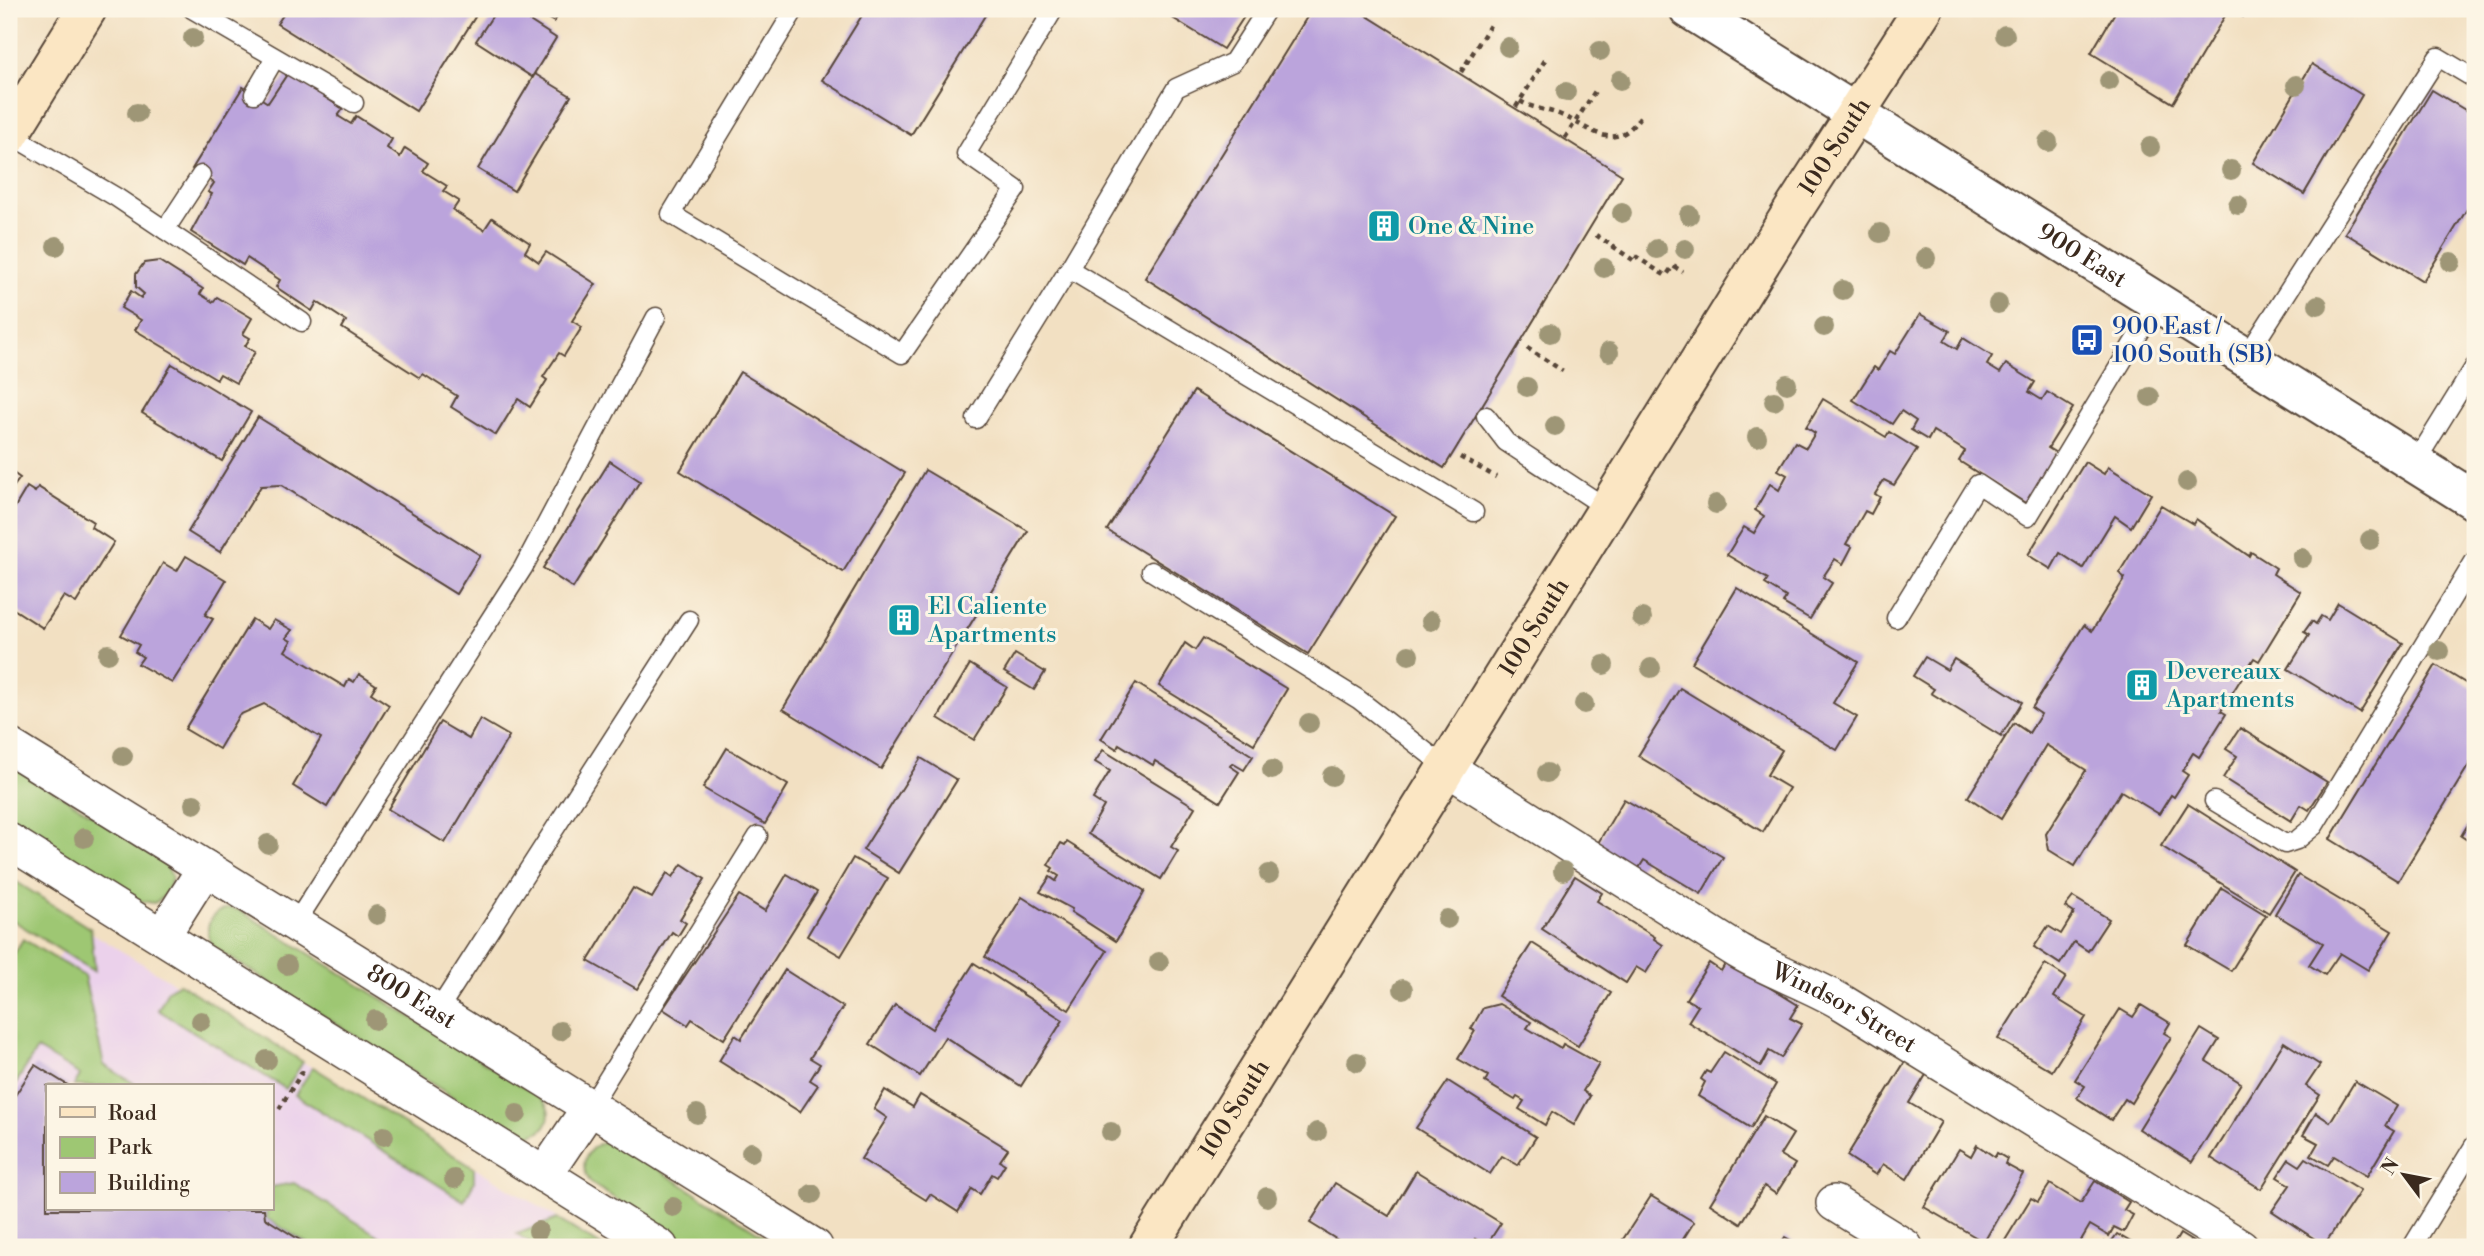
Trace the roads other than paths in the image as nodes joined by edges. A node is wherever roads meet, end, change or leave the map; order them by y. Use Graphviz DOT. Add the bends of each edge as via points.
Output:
graph roads {
  1 [pos="88,9"];
  2 [pos="192,9"];
  3 [pos="796,9"];
  4 [pos="1054,9"];
  5 [pos="1267,9"];
  6 [pos="1923,9"];
  7 [pos="1695,10"];
  8 [pos="275,58"];
  9 [pos="2475,79"];
  10 [pos="254,94"];
  11 [pos="354,103"];
  12 [pos="1856,113"];
  13 [pos="14,116"];
  14 [pos="201,175"];
  15 [pos="165,230"];
  16 [pos="1069,269"];
  17 [pos="2158,302"];
  18 [pos="656,317"];
  19 [pos="302,322"];
  20 [pos="2246,357"];
  21 [pos="2475,366"];
  22 [pos="1486,416"];
  23 [pos="976,419"];
  24 [pos="2415,463"];
  25 [pos="2475,501"];
  26 [pos="1608,509"];
  27 [pos="1474,512"];
  28 [pos="2475,560"];
  29 [pos="1151,571"];
  30 [pos="1896,618"];
  31 [pos="689,620"];
  32 [pos="9,746"];
  33 [pos="1447,768"];
  34 [pos="2214,801"];
  35 [pos="758,836"];
  36 [pos="9,841"];
  37 [pos="205,868"];
  38 [pos="295,924"];
  39 [pos="162,936"];
  40 [pos="438,1013"];
  41 [pos="590,1107"];
  42 [pos="2475,1144"];
  43 [pos="544,1175"];
  44 [pos="1834,1203"];
  45 [pos="660,1247"];
  46 [pos="815,1247"];
  47 [pos="1148,1247"];
  48 [pos="1905,1247"];
  49 [pos="2241,1247"];
  50 [pos="2412,1247"];
  1 -- 13 [label="main road"];
  2 -- 8 [label="lane"];
  3 -- 4 [label="lane" via="671,214 902,354 1016,189 966,154"];
  5 -- 16 [label="lane" via="1233,62 1176,88"];
  6 -- 12 [label="main road, 100 South"];
  7 -- 12 [label="street, 900 East"];
  8 -- 10 [label="lane"];
  8 -- 11 [label="lane"];
  9 -- 20 [label="lane" via="2438,57"];
  12 -- 17 [label="street, 900 East"];
  12 -- 26 [label="main road, 100 South"];
  13 -- 15 [label="lane"];
  14 -- 15 [label="lane"];
  15 -- 19 [label="lane"];
  16 -- 23 [label="lane"];
  16 -- 27 [label="lane"];
  17 -- 20 [label="street, 900 East"];
  17 -- 30 [label="lane" via="2028,517 1978,484"];
  18 -- 38 [label="lane" via="523,568"];
  20 -- 24 [label="street, 900 East"];
  21 -- 24 [label="lane"];
  22 -- 26 [label="lane" via="1506,442"];
  24 -- 25 [label="street, 900 East"];
  26 -- 33 [label="main road, 100 South"];
  28 -- 34 [label="lane" via="2314,826 2297,841 2285,844"];
  29 -- 33 [label="lane" via="1357,699"];
  31 -- 40 [label="lane"];
  32 -- 37 [label="street, 800 East"];
  33 -- 47 [label="main road, 100 South"];
  33 -- 49 [label="street, Windsor Street" via="1738,951 1843,1003"];
  35 -- 41 [label="lane"];
  36 -- 39 [label="street"];
  37 -- 38 [label="street, 800 East"];
  37 -- 39 [label="street"];
  38 -- 40 [label="street, 800 East"];
  39 -- 43 [label="street"];
  40 -- 41 [label="street, 800 East"];
  41 -- 43 [label="street"];
  41 -- 46 [label="street, 800 East"];
  42 -- 50 [label="lane"];
  43 -- 45 [label="street"];
  44 -- 48 [label="street"];
}
